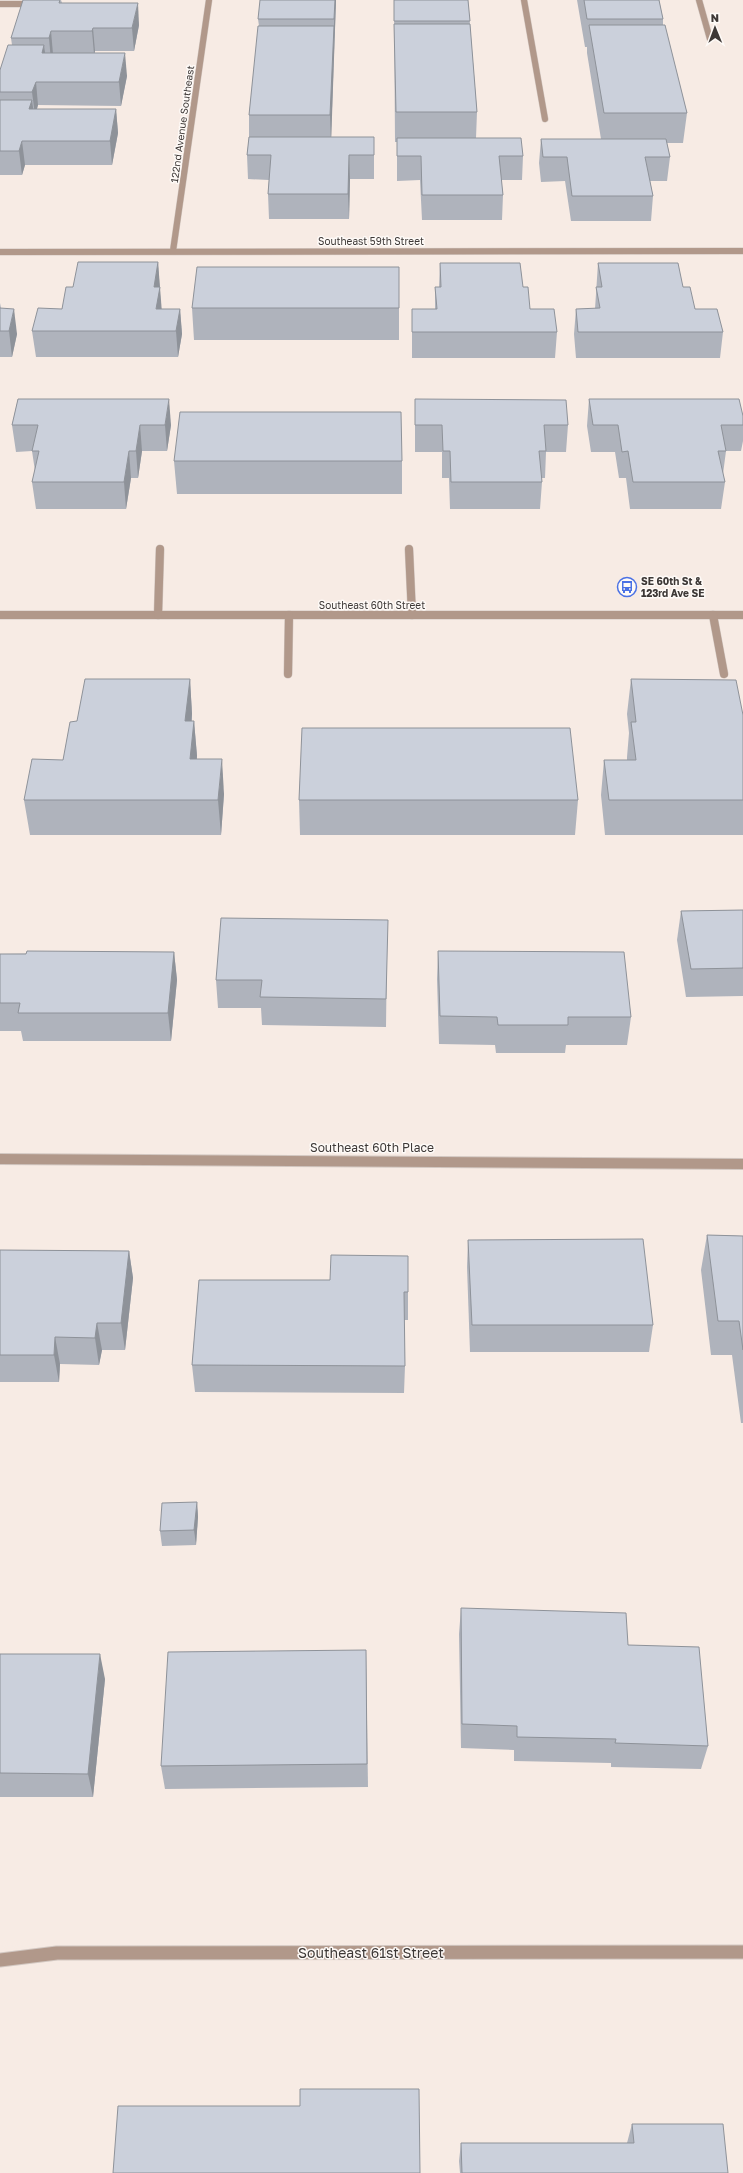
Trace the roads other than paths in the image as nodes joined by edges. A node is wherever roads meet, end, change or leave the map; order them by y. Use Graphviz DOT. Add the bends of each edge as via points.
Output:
graph roads {
  1 [pos="209,0"];
  2 [pos="524,0"];
  3 [pos="699,0"];
  4 [pos="0,4"];
  5 [pos="38,4"];
  6 [pos="710,39"];
  7 [pos="545,119"];
  8 [pos="743,251"];
  9 [pos="0,252"];
  10 [pos="173,252"];
  11 [pos="160,549"];
  12 [pos="409,549"];
  13 [pos="0,615"];
  14 [pos="158,615"];
  15 [pos="289,615"];
  16 [pos="412,615"];
  17 [pos="713,615"];
  18 [pos="743,615"];
  19 [pos="288,674"];
  20 [pos="724,674"];
  21 [pos="0,1159"];
  22 [pos="743,1164"];
  23 [pos="743,1952"];
  24 [pos="0,1960"];
  1 -- 10 [label="street, 122nd Avenue Southeast"];
  2 -- 7 [label="street"];
  3 -- 6 [label="street"];
  4 -- 5 [label="street"];
  8 -- 10 [label="street, Southeast 59th Street"];
  9 -- 10 [label="street, Southeast 59th Street"];
  11 -- 14 [label="street"];
  12 -- 16 [label="street"];
  13 -- 14 [label="street, Southeast 60th Street"];
  14 -- 15 [label="street, Southeast 60th Street"];
  15 -- 16 [label="street, Southeast 60th Street"];
  15 -- 19 [label="street"];
  16 -- 17 [label="street, Southeast 60th Street"];
  17 -- 18 [label="street, Southeast 60th Street"];
  17 -- 20 [label="street"];
  21 -- 22 [label="street, Southeast 60th Place"];
  23 -- 24 [label="street, Southeast 61st Street" via="65,1953"];
}
